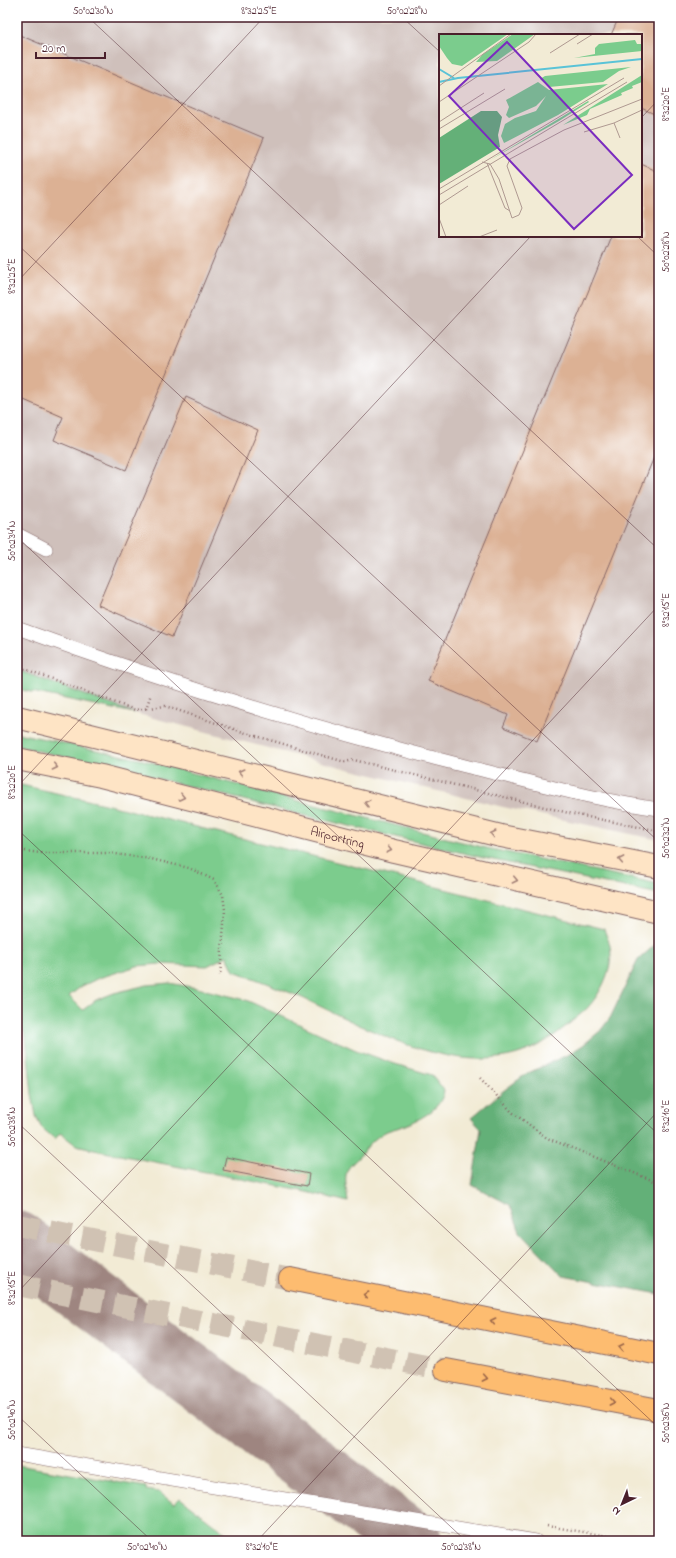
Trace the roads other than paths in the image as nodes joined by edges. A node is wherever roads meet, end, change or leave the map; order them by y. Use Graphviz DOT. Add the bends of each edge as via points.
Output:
graph roads {
  1 [pos="17,534"];
  2 [pos="46,549"];
  3 [pos="17,628"];
  4 [pos="17,718"];
  5 [pos="17,759"];
  6 [pos="659,809"];
  7 [pos="659,867"];
  8 [pos="659,912"];
  9 [pos="290,1279"];
  10 [pos="659,1354"];
  11 [pos="446,1370"];
  12 [pos="659,1410"];
  13 [pos="17,1454"];
  14 [pos="536,1541"];
  1 -- 2 [label="lane"];
  3 -- 6 [label="lane" via="264,712 370,742 577,794"];
  7 -- 4 [label="street, one-way" via="501,836"];
  5 -- 8 [label="street, Airportring, one-way" via="101,776 394,851"];
  10 -- 9 [label="highway, one-way"];
  11 -- 12 [label="highway, one-way"];
  13 -- 14 [label="lane"];
}
